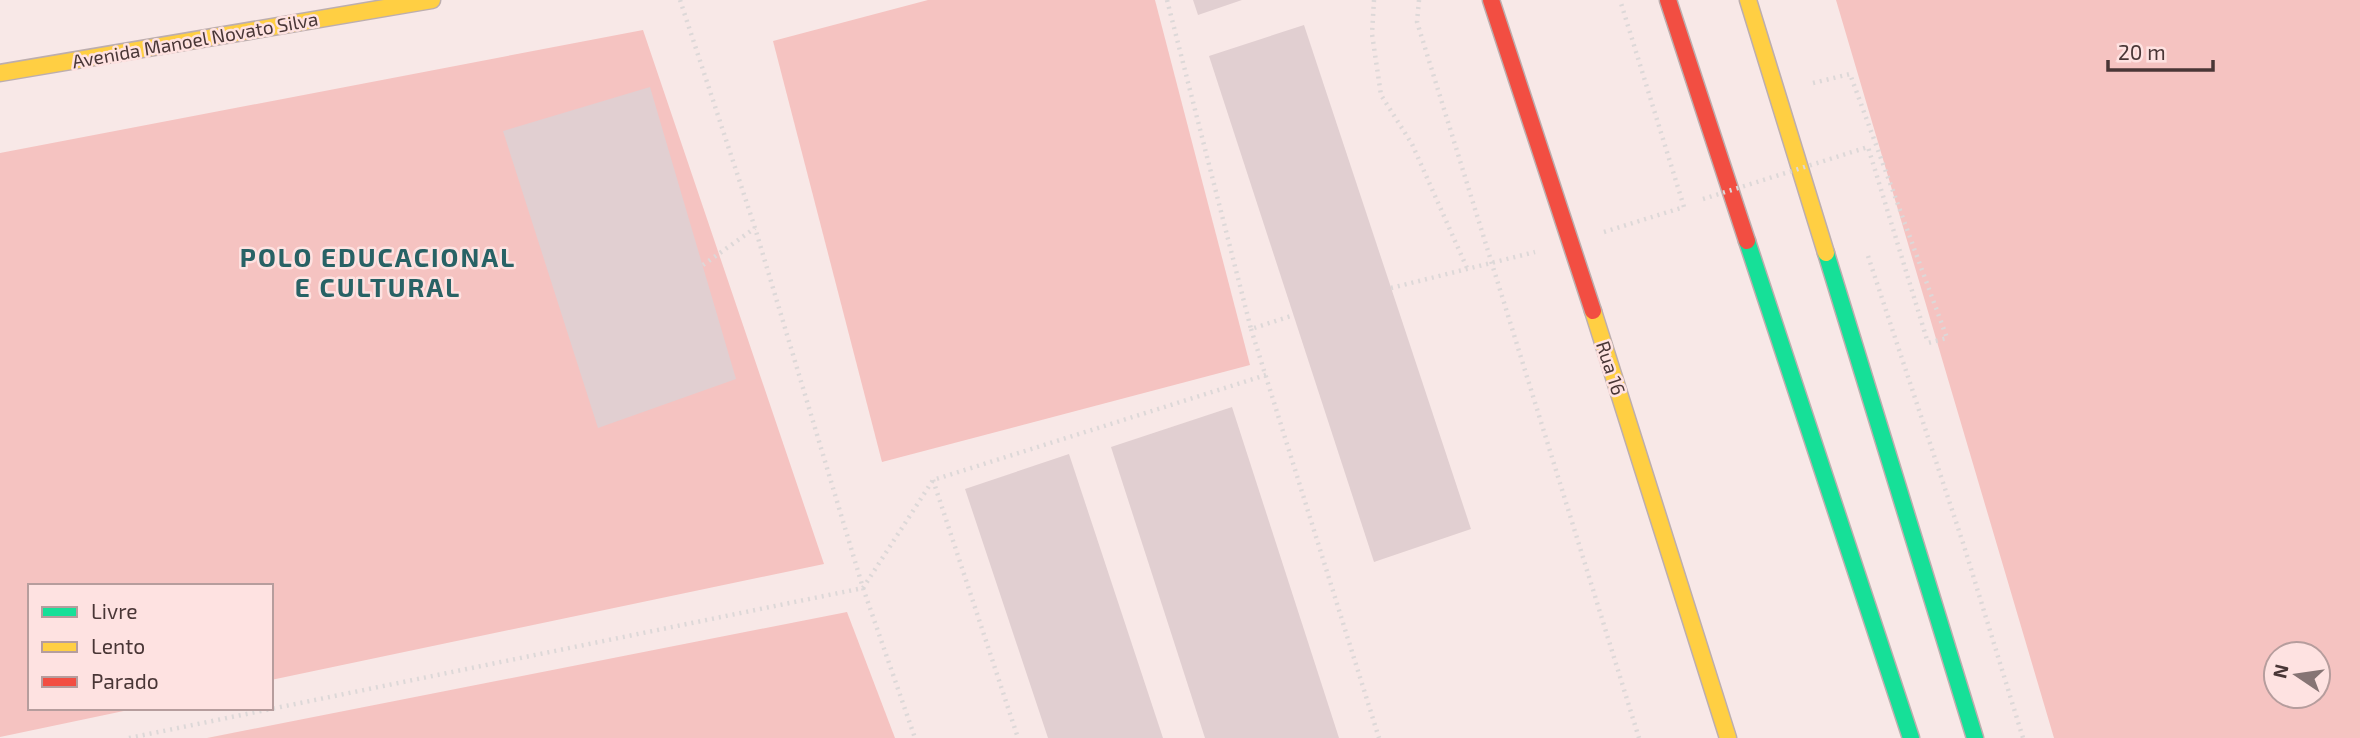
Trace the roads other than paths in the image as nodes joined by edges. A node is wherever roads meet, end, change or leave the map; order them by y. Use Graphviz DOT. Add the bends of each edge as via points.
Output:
graph roads {
  1 [pos="432,0"];
  2 [pos="1491,0"];
  3 [pos="1668,0"];
  4 [pos="1748,0"];
  5 [pos="0,73"];
  6 [pos="1728,738"];
  7 [pos="1911,738"];
  8 [pos="1975,738"];
  1 -- 5 [label="main road, Avenida Manoel Novato Silva"];
  2 -- 6 [label="main road, Rua 16"];
  3 -- 7 [label="main road"];
  4 -- 8 [label="main road"];
}
